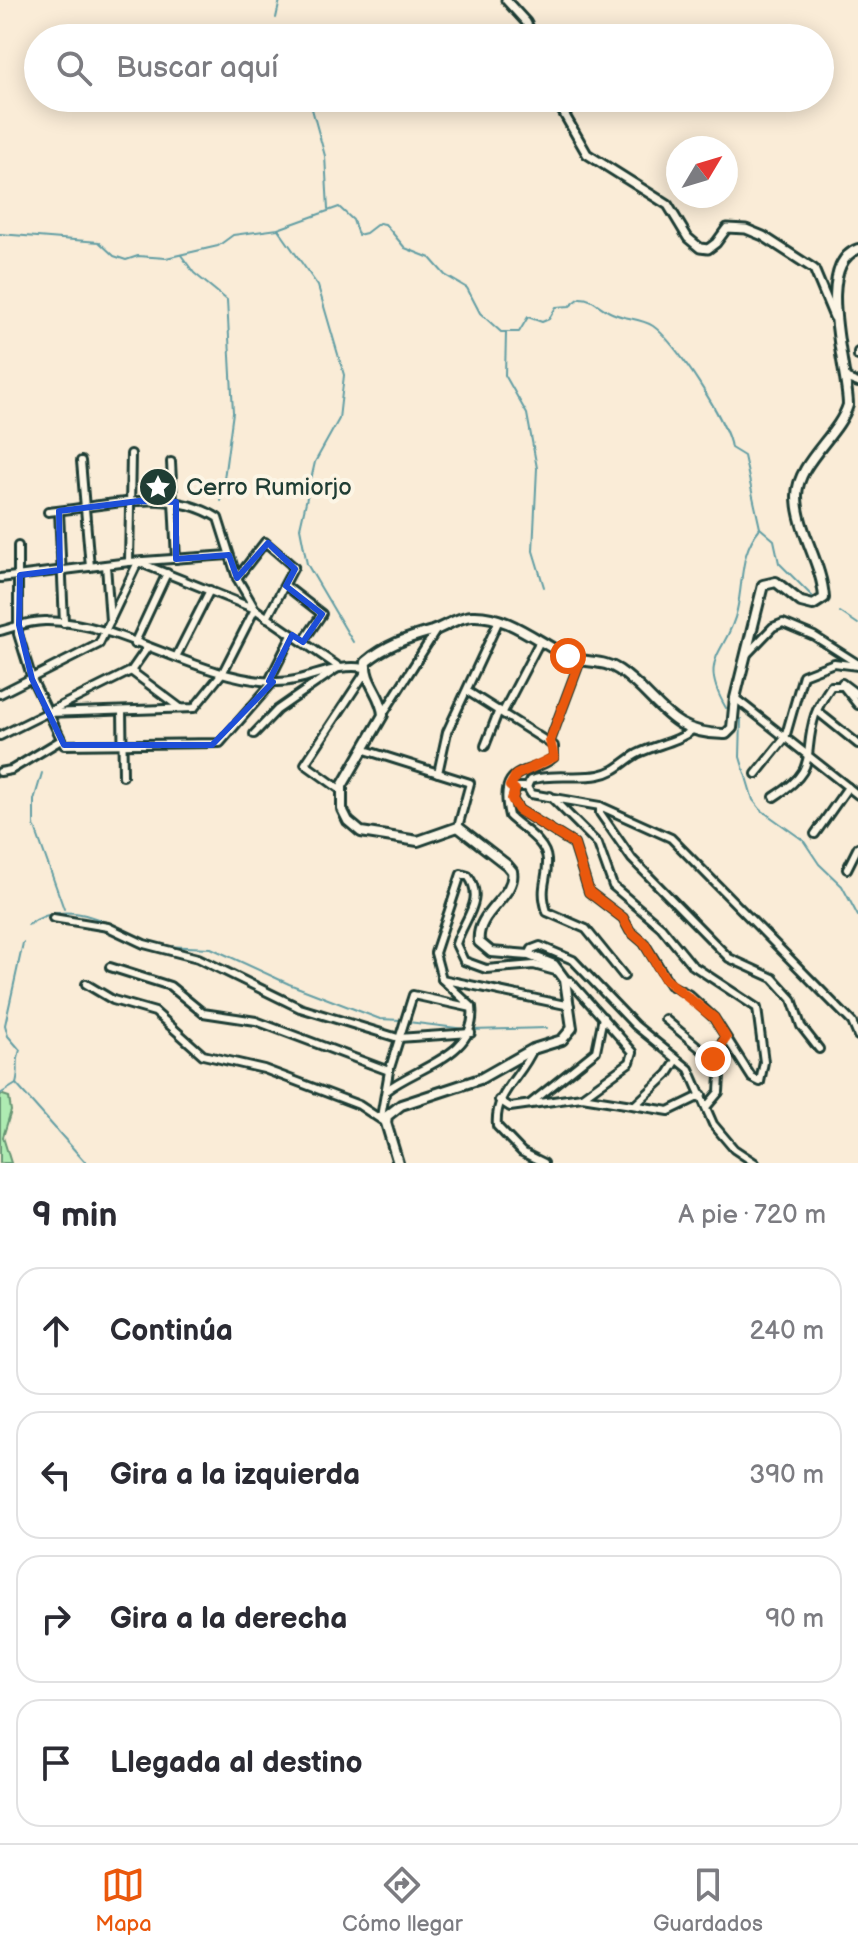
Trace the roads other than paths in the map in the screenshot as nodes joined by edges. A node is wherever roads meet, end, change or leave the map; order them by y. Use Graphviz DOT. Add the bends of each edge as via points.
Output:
graph roads {
  1 [pos="506,0"];
  2 [pos="527,24"];
  3 [pos="563,112"];
  4 [pos="858,249"];
  5 [pos="838,327"];
  6 [pos="845,378"];
  7 [pos="858,383"];
  8 [pos="131,454"];
  9 [pos="81,461"];
  10 [pos="171,462"];
  11 [pos="132,502"];
  12 [pos="176,502"];
  13 [pos="86,508"];
  14 [pos="59,511"];
  15 [pos="48,512"];
  16 [pos="18,546"];
  17 [pos="229,555"];
  18 [pos="176,559"];
  19 [pos="129,562"];
  20 [pos="138,562"];
  21 [pos="106,565"];
  22 [pos="90,567"];
  23 [pos="60,570"];
  24 [pos="167,573"];
  25 [pos="20,575"];
  26 [pos="0,578"];
  27 [pos="237,578"];
  28 [pos="286,586"];
  29 [pos="210,590"];
  30 [pos="255,609"];
  31 [pos="267,618"];
  32 [pos="499,620"];
  33 [pos="64,623"];
  34 [pos="110,623"];
  35 [pos="19,625"];
  36 [pos="437,629"];
  37 [pos="2,631"];
  38 [pos="106,633"];
  39 [pos="292,635"];
  40 [pos="540,641"];
  41 [pos="303,642"];
  42 [pos="134,644"];
  43 [pos="147,648"];
  44 [pos="747,654"];
  45 [pos="176,657"];
  46 [pos="580,661"];
  47 [pos="858,665"];
  48 [pos="339,667"];
  49 [pos="365,670"];
  50 [pos="131,671"];
  51 [pos="223,672"];
  52 [pos="32,679"];
  53 [pos="271,681"];
  54 [pos="837,683"];
  55 [pos="467,691"];
  56 [pos="0,694"];
  57 [pos="858,695"];
  58 [pos="735,698"];
  59 [pos="858,705"];
  60 [pos="180,708"];
  61 [pos="122,711"];
  62 [pos="501,711"];
  63 [pos="817,711"];
  64 [pos="47,713"];
  65 [pos="383,715"];
  66 [pos="694,729"];
  67 [pos="254,734"];
  68 [pos="0,736"];
  69 [pos="785,738"];
  70 [pos="61,740"];
  71 [pos="550,741"];
  72 [pos="858,744"];
  73 [pos="123,746"];
  74 [pos="485,746"];
  75 [pos="365,750"];
  76 [pos="810,757"];
  77 [pos="0,772"];
  78 [pos="438,773"];
  79 [pos="756,774"];
  80 [pos="123,776"];
  81 [pos="527,787"];
  82 [pos="848,787"];
  83 [pos="512,788"];
  84 [pos="341,790"];
  85 [pos="858,795"];
  86 [pos="550,796"];
  87 [pos="774,797"];
  88 [pos="600,806"];
  89 [pos="458,827"];
  90 [pos="815,834"];
  91 [pos="858,847"];
  92 [pos="847,869"];
  93 [pos="53,918"];
  94 [pos="529,955"];
  95 [pos="110,967"];
  96 [pos="559,972"];
  97 [pos="624,976"];
  98 [pos="442,979"];
  99 [pos="565,980"];
  100 [pos="86,984"];
  101 [pos="570,1006"];
  102 [pos="472,1008"];
  103 [pos="603,1017"];
  104 [pos="665,1019"];
  105 [pos="471,1033"];
  106 [pos="858,1036"];
  107 [pos="398,1038"];
  108 [pos="726,1038"];
  109 [pos="533,1049"];
  110 [pos="819,1049"];
  111 [pos="677,1060"];
  112 [pos="389,1071"];
  113 [pos="720,1071"];
  114 [pos="387,1090"];
  115 [pos="702,1095"];
  116 [pos="582,1097"];
  117 [pos="499,1100"];
  118 [pos="531,1103"];
  119 [pos="635,1105"];
  120 [pos="707,1106"];
  121 [pos="383,1120"];
  122 [pos="398,1163"];
  123 [pos="544,1163"];
  124 [pos="755,1163"];
  1 -- 2 [label="street"];
  3 -- 5 [label="street" via="587,154 668,205 700,248 708,249 727,228 746,229 814,269"];
  4 -- 5 [label="main road" via="836,269"];
  5 -- 6 [label="main road"];
  6 -- 7 [label="street"];
  6 -- 44 [label="main road" via="845,414 819,446 797,495 824,598 813,605 776,582 763,585"];
  8 -- 11 [label="street"];
  9 -- 13 [label="street"];
  10 -- 12 [label="street"];
  11 -- 12 [label="street"];
  11 -- 13 [label="street"];
  11 -- 19 [label="street"];
  12 -- 17 [label="street" via="218,518"];
  12 -- 18 [label="street"];
  13 -- 14 [label="street"];
  13 -- 22 [label="street"];
  14 -- 15 [label="street"];
  14 -- 23 [label="street"];
  16 -- 25 [label="street"];
  17 -- 18 [label="street"];
  17 -- 27 [label="street"];
  18 -- 20 [label="street"];
  19 -- 20 [label="street"];
  19 -- 21 [label="street"];
  20 -- 24 [label="street"];
  20 -- 34 [label="street"];
  21 -- 22 [label="street"];
  21 -- 34 [label="street"];
  22 -- 23 [label="street"];
  23 -- 25 [label="street"];
  23 -- 33 [label="street"];
  24 -- 29 [label="street"];
  24 -- 42 [label="street"];
  25 -- 26 [label="street"];
  25 -- 35 [label="street"];
  27 -- 28 [label="street" via="265,542 295,569"];
  27 -- 30 [label="street"];
  28 -- 31 [label="street"];
  28 -- 41 [label="street" via="322,614"];
  29 -- 30 [label="street"];
  29 -- 45 [label="street"];
  30 -- 31 [label="street"];
  30 -- 51 [label="street"];
  31 -- 39 [label="street"];
  32 -- 36 [label="main road" via="471,616"];
  32 -- 40 [label="main road"];
  32 -- 55 [label="street"];
  33 -- 35 [label="street"];
  33 -- 38 [label="street"];
  34 -- 38 [label="street"];
  35 -- 37 [label="street"];
  35 -- 52 [label="street"];
  36 -- 49 [label="main road" via="379,651"];
  36 -- 65 [label="street"];
  38 -- 42 [label="street"];
  38 -- 52 [label="street" via="99,644"];
  39 -- 41 [label="street"];
  39 -- 53 [label="street"];
  40 -- 46 [label="main road"];
  40 -- 62 [label="street"];
  41 -- 48 [label="street"];
  42 -- 43 [label="street"];
  43 -- 45 [label="street"];
  43 -- 50 [label="street"];
  44 -- 47 [label="street" via="783,623"];
  44 -- 58 [label="main road"];
  45 -- 51 [label="street"];
  46 -- 66 [label="main road" via="607,663 677,724"];
  46 -- 71 [label="street"];
  47 -- 69 [label="street" via="834,663 803,675"];
  48 -- 49 [label="street"];
  48 -- 53 [label="street"];
  48 -- 67 [label="street" via="277,710"];
  49 -- 65 [label="main road"];
  49 -- 84 [label="street" via="305,764"];
  50 -- 60 [label="street"];
  50 -- 64 [label="street"];
  51 -- 53 [label="street"];
  51 -- 60 [label="street" via="194,708"];
  52 -- 56 [label="street"];
  52 -- 64 [label="street"];
  53 -- 73 [label="street" via="220,743"];
  54 -- 57 [label="street"];
  54 -- 59 [label="street"];
  54 -- 63 [label="street"];
  55 -- 62 [label="street"];
  55 -- 78 [label="street" via="447,732"];
  58 -- 66 [label="main road" via="732,728 726,734"];
  58 -- 69 [label="street"];
  60 -- 61 [label="street"];
  61 -- 64 [label="street"];
  61 -- 73 [label="street"];
  62 -- 71 [label="street"];
  62 -- 74 [label="street"];
  63 -- 72 [label="street"];
  63 -- 76 [label="street"];
  64 -- 68 [label="street"];
  64 -- 70 [label="street"];
  65 -- 75 [label="main road"];
  66 -- 81 [label="street" via="673,743 635,755 619,769 541,777"];
  69 -- 76 [label="street"];
  69 -- 79 [label="street"];
  70 -- 73 [label="street" via="71,747"];
  70 -- 77 [label="street"];
  71 -- 83 [label="street" via="554,757 516,775"];
  73 -- 80 [label="street"];
  75 -- 78 [label="street"];
  75 -- 84 [label="main road"];
  76 -- 82 [label="street"];
  76 -- 87 [label="street" via="793,785"];
  78 -- 89 [label="street" via="470,783"];
  81 -- 83 [label="street"];
  81 -- 86 [label="street" via="531,794"];
  82 -- 85 [label="street"];
  82 -- 90 [label="street"];
  83 -- 97 [label="street" via="505,799 509,816 527,830 547,859 541,884 547,912 586,929"];
  83 -- 108 [label="street" via="514,805 574,844 589,892 623,918 665,979 714,1018"];
  84 -- 89 [label="main road" via="342,809 361,832 418,841"];
  86 -- 88 [label="street"];
  86 -- 108 [label="street" via="598,844 613,886 661,927 692,965 757,1008 764,1062 760,1082"];
  88 -- 106 [label="street" via="671,838 852,1022"];
  88 -- 110 [label="street" via="632,859 729,958 773,978 792,999 801,1026"];
  89 -- 94 [label="main road" via="507,865 513,878 482,923 479,942 500,954"];
  91 -- 92 [label="street"];
  93 -- 107 [label="street" via="108,927 144,944 198,958 300,1008"];
  94 -- 96 [label="main road" via="545,959"];
  94 -- 111 [label="street" via="540,946 573,960"];
  95 -- 112 [label="street" via="170,986 208,1014 256,1021"];
  96 -- 98 [label="street" via="534,965 486,969 464,961 456,944 477,899 474,884 462,873 435,953"];
  96 -- 99 [label="main road"];
  98 -- 101 [label="street"];
  98 -- 102 [label="street"];
  99 -- 101 [label="main road"];
  99 -- 103 [label="street"];
  100 -- 121 [label="street" via="113,1000 155,1012 203,1055 264,1069 359,1105"];
  101 -- 109 [label="main road" via="568,1036"];
  102 -- 105 [label="street"];
  102 -- 107 [label="street" via="413,995"];
  103 -- 116 [label="street" via="633,1056"];
  103 -- 118 [label="street" via="596,1051"];
  104 -- 113 [label="street"];
  105 -- 107 [label="street"];
  105 -- 114 [label="street" via="446,1055"];
  107 -- 112 [label="street"];
  108 -- 113 [label="street"];
  109 -- 117 [label="street"];
  109 -- 121 [label="main road" via="480,1079 401,1105"];
  111 -- 115 [label="street" via="694,1074"];
  111 -- 119 [label="street"];
  112 -- 114 [label="street"];
  113 -- 120 [label="street" via="719,1092"];
  114 -- 121 [label="street"];
  115 -- 119 [label="street" via="669,1111"];
  115 -- 120 [label="street"];
  116 -- 118 [label="street"];
  116 -- 119 [label="street"];
  117 -- 118 [label="street" via="510,1107"];
  117 -- 123 [label="street" via="497,1126 522,1152"];
  120 -- 124 [label="street" via="713,1124 734,1149"];
  121 -- 122 [label="main road"];
}
